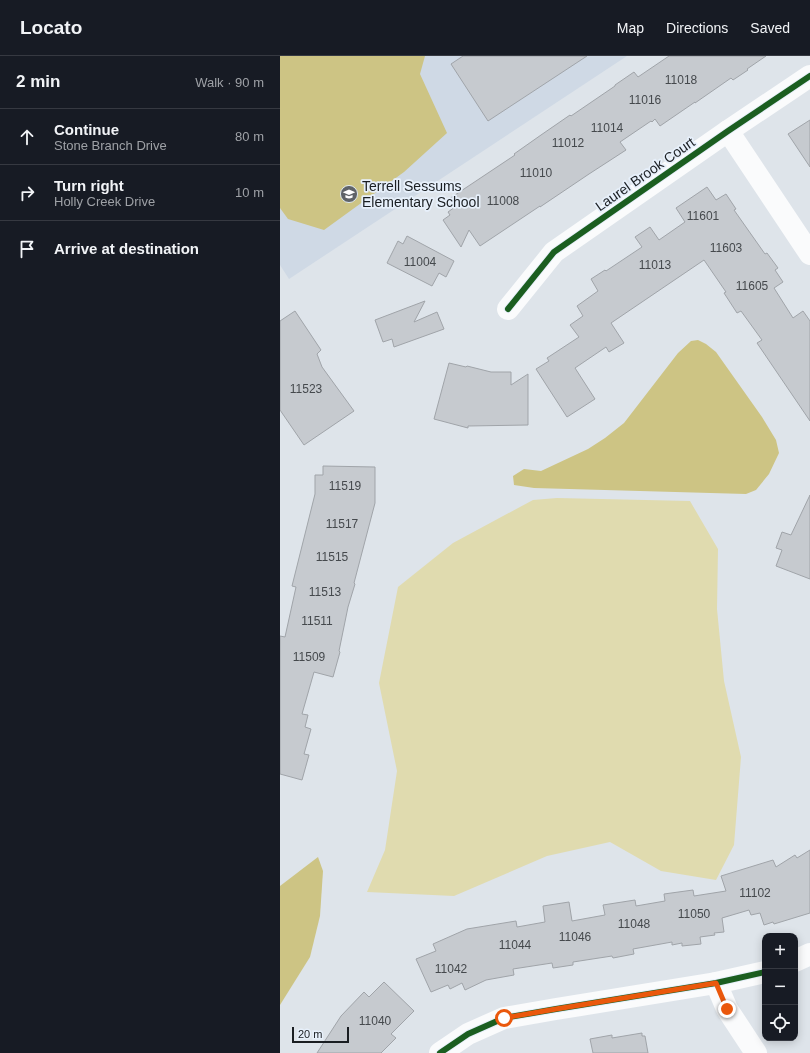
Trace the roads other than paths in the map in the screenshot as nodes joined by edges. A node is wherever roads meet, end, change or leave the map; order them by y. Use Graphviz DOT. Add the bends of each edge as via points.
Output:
graph roads {
  1 [pos="810,76"];
  2 [pos="728,131"];
  3 [pos="810,254"];
  4 [pos="508,309"];
  5 [pos="810,954"];
  6 [pos="798,960"];
  7 [pos="762,973"];
  8 [pos="716,983"];
  9 [pos="440,1053"];
  10 [pos="756,1053"];
  1 -- 2 [label="street, Laurel Brook Court"];
  2 -- 3 [label="street"];
  2 -- 4 [label="street, Laurel Brook Court" via="554,252"];
  5 -- 6 [label="street"];
  7 -- 8 [label="street"];
  8 -- 9 [label="street" via="504,1018 468,1034"];
  8 -- 10 [label="street" via="727,1009"];
}
